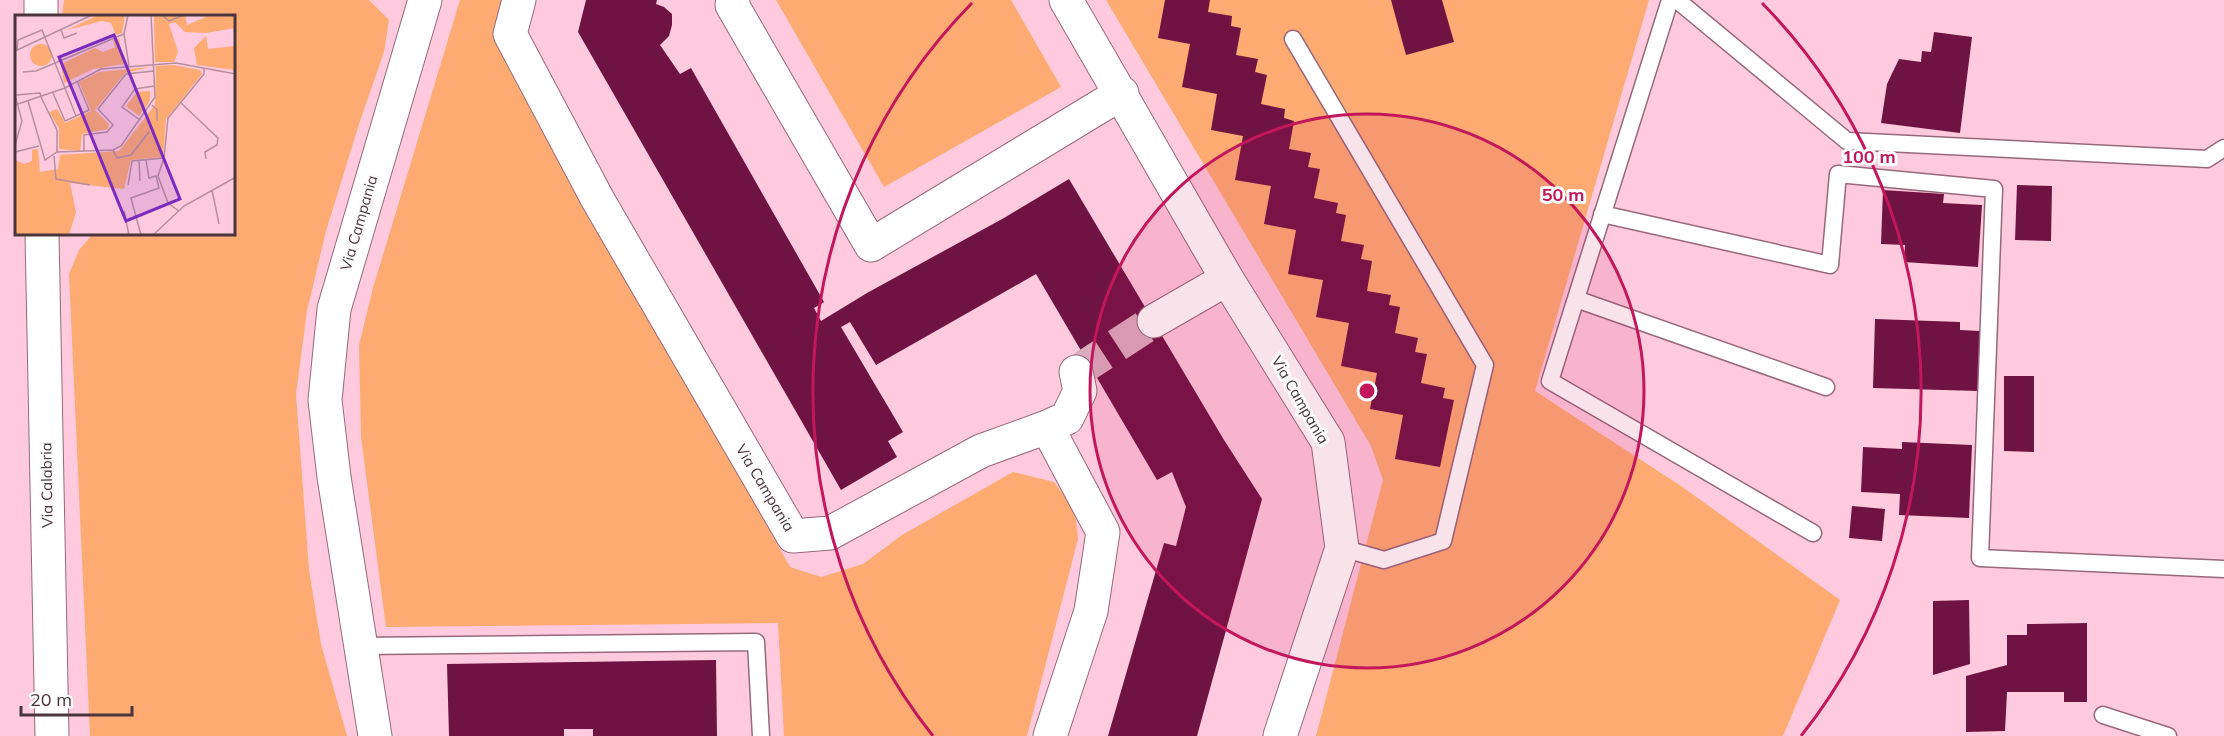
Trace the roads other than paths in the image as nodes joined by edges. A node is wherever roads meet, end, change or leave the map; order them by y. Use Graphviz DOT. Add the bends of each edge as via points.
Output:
graph roads {
  1 [pos="425,0"];
  2 [pos="519,0"];
  3 [pos="733,0"];
  4 [pos="1066,0"];
  5 [pos="1670,0"];
  6 [pos="1677,0"];
  7 [pos="1293,39"];
  8 [pos="1122,93"];
  9 [pos="2224,148"];
  10 [pos="1602,214"];
  11 [pos="42,236"];
  12 [pos="1227,279"];
  13 [pos="1576,299"];
  14 [pos="1154,321"];
  15 [pos="1076,372"];
  16 [pos="1826,387"];
  17 [pos="1047,427"];
  18 [pos="1812,533"];
  19 [pos="1342,548"];
  20 [pos="2224,569"];
  21 [pos="361,646"];
  22 [pos="2103,715"];
  23 [pos="52,736"];
  24 [pos="375,736"];
  25 [pos="761,736"];
  26 [pos="1050,736"];
  27 [pos="1280,736"];
  28 [pos="2169,736"];
  1 -- 21 [label="street, Via Campania" via="334,309 325,400"];
  2 -- 17 [label="street, Via Campania" via="510,34 598,200 793,536 830,532 981,451"];
  3 -- 8 [label="street" via="732,5 871,245"];
  4 -- 8 [label="street, Via Campania"];
  5 -- 10 [label="lane"];
  6 -- 9 [label="lane" via="1848,141 2207,159"];
  7 -- 19 [label="lane" via="1485,365 1443,541 1384,560"];
  8 -- 12 [label="street, Via Campania"];
  10 -- 13 [label="lane"];
  10 -- 20 [label="lane" via="1830,265 1838,174 1994,189 1980,558"];
  11 -- 23 [label="street, Via Calabria"];
  12 -- 14 [label="street"];
  12 -- 19 [label="street, Via Campania" via="1328,442"];
  13 -- 16 [label="lane"];
  13 -- 18 [label="lane" via="1550,381"];
  15 -- 17 [label="street" via="1080,391 1067,418"];
  17 -- 26 [label="street" via="1103,532 1091,611"];
  19 -- 27 [label="street, Via Campania"];
  21 -- 24 [label="street, Via Campania"];
  21 -- 25 [label="lane" via="756,642"];
  22 -- 28 [label="lane"];
}
